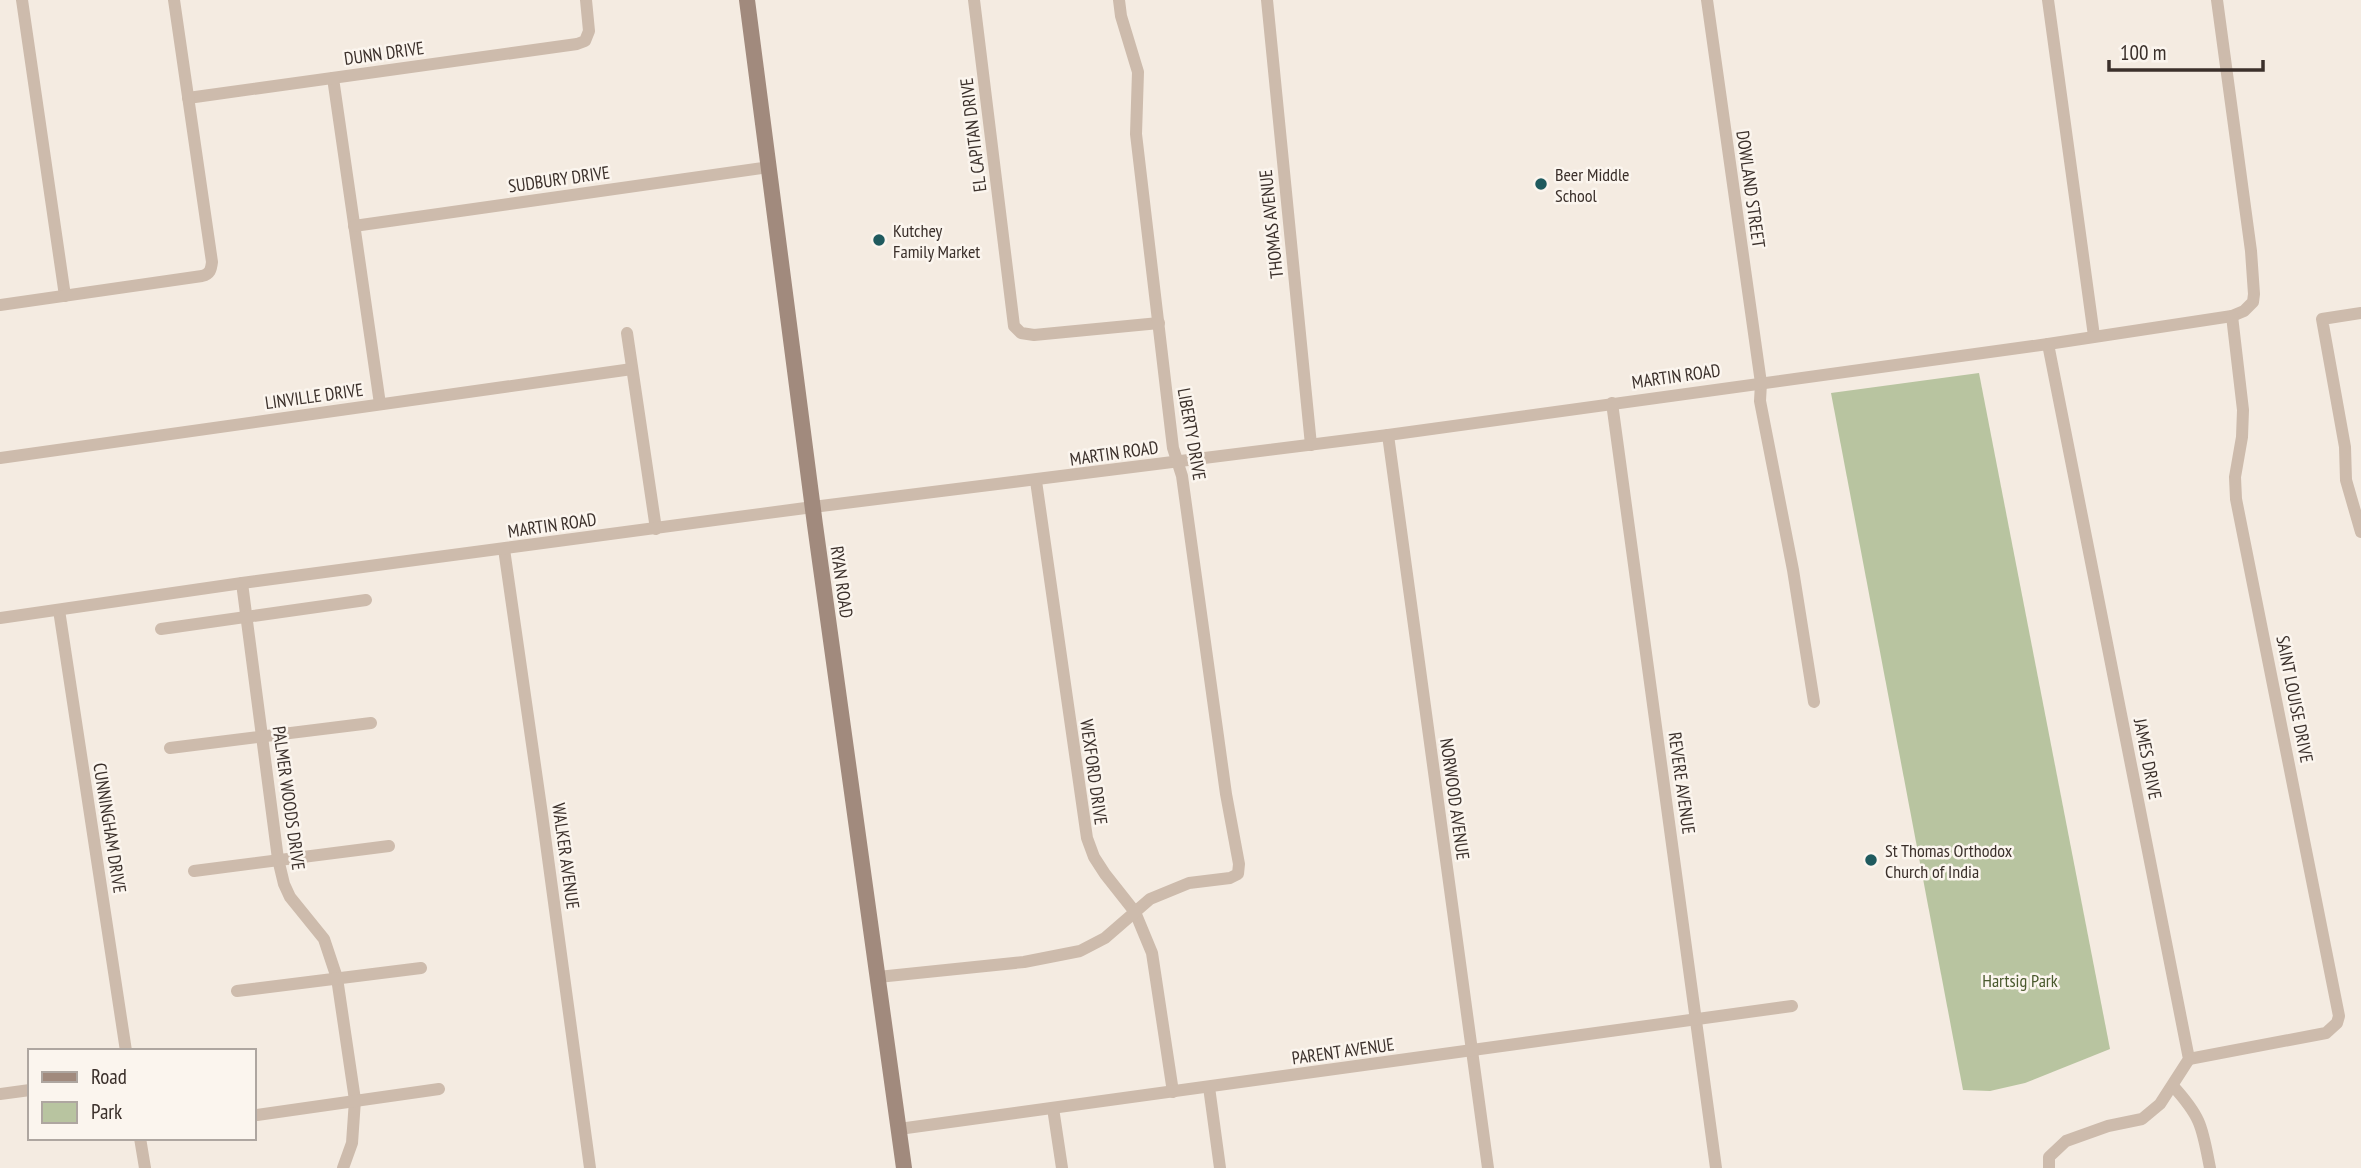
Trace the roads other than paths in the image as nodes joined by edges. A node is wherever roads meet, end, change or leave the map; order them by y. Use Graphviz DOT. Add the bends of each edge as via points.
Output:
graph roads {
  1 [pos="22,0"];
  2 [pos="174,0"];
  3 [pos="586,0"];
  4 [pos="747,0"];
  5 [pos="974,0"];
  6 [pos="1119,0"];
  7 [pos="1267,0"];
  8 [pos="1707,0"];
  9 [pos="2048,0"];
  10 [pos="2217,0"];
  11 [pos="333,78"];
  12 [pos="188,98"];
  13 [pos="769,167"];
  14 [pos="354,226"];
  15 [pos="65,296"];
  16 [pos="0,306"];
  17 [pos="2361,313"];
  18 [pos="2232,316"];
  19 [pos="1159,323"];
  20 [pos="627,333"];
  21 [pos="2094,336"];
  22 [pos="2048,344"];
  23 [pos="632,369"];
  24 [pos="1760,383"];
  25 [pos="1612,403"];
  26 [pos="380,404"];
  27 [pos="1388,435"];
  28 [pos="1311,444"];
  29 [pos="0,458"];
  30 [pos="1177,462"];
  31 [pos="1036,481"];
  32 [pos="813,507"];
  33 [pos="656,529"];
  34 [pos="2361,532"];
  35 [pos="503,550"];
  36 [pos="242,583"];
  37 [pos="366,600"];
  38 [pos="59,610"];
  39 [pos="245,616"];
  40 [pos="0,618"];
  41 [pos="161,629"];
  42 [pos="1814,702"];
  43 [pos="371,723"];
  44 [pos="262,736"];
  45 [pos="170,748"];
  46 [pos="389,846"];
  47 [pos="278,859"];
  48 [pos="194,871"];
  49 [pos="1135,912"];
  50 [pos="421,968"];
  51 [pos="878,977"];
  52 [pos="337,978"];
  53 [pos="237,991"];
  54 [pos="1792,1006"];
  55 [pos="1697,1020"];
  56 [pos="126,1049"];
  57 [pos="1472,1052"];
  58 [pos="2189,1059"];
  59 [pos="2173,1086"];
  60 [pos="1209,1087"];
  61 [pos="439,1089"];
  62 [pos="28,1090"];
  63 [pos="1173,1091"];
  64 [pos="0,1094"];
  65 [pos="355,1100"];
  66 [pos="1053,1108"];
  67 [pos="257,1115"];
  68 [pos="898,1129"];
  69 [pos="140,1140"];
  70 [pos="2049,1163"];
  71 [pos="145,1168"];
  72 [pos="343,1168"];
  73 [pos="590,1168"];
  74 [pos="904,1168"];
  75 [pos="1062,1168"];
  76 [pos="1220,1168"];
  77 [pos="1488,1168"];
  78 [pos="1716,1168"];
  79 [pos="2210,1168"];
  1 -- 15 [label="street"];
  2 -- 12 [label="street"];
  3 -- 11 [label="street, DUNN DRIVE" via="589,31 585,41"];
  4 -- 13 [label="main road, RYAN ROAD"];
  5 -- 19 [label="street, EL CAPITAN DRIVE" via="1014,326 1021,333 1034,335"];
  6 -- 19 [label="street, LIBERTY DRIVE" via="1138,72 1136,134"];
  7 -- 28 [label="street, THOMAS AVENUE"];
  8 -- 24 [label="street, DOWLAND STREET"];
  9 -- 21 [label="street"];
  10 -- 18 [label="street" via="2254,294 2253,302"];
  11 -- 12 [label="street, DUNN DRIVE"];
  11 -- 14 [label="street"];
  12 -- 15 [label="street" via="211,270 202,276"];
  13 -- 14 [label="street, SUDBURY DRIVE"];
  13 -- 32 [label="main road, RYAN ROAD"];
  14 -- 26 [label="street"];
  15 -- 16 [label="street"];
  17 -- 34 [label="street" via="2322,319 2345,447 2346,480"];
  18 -- 21 [label="street, MARTIN ROAD"];
  18 -- 58 [label="street, SAINT LOUISE DRIVE" via="2243,410 2236,499 2339,1008 2337,1023 2326,1033"];
  19 -- 30 [label="street, LIBERTY DRIVE"];
  20 -- 23 [label="street"];
  21 -- 22 [label="street, MARTIN ROAD"];
  22 -- 24 [label="street, MARTIN ROAD"];
  22 -- 58 [label="street, JAMES DRIVE"];
  23 -- 26 [label="street, LINVILLE DRIVE"];
  23 -- 33 [label="street"];
  24 -- 25 [label="street, MARTIN ROAD"];
  24 -- 42 [label="street, DOWLAND STREET"];
  25 -- 27 [label="street, MARTIN ROAD"];
  25 -- 55 [label="street, REVERE AVENUE"];
  26 -- 29 [label="street, LINVILLE DRIVE"];
  27 -- 28 [label="street, MARTIN ROAD"];
  27 -- 57 [label="street, NORWOOD AVENUE"];
  28 -- 30 [label="street, MARTIN ROAD"];
  30 -- 31 [label="street, MARTIN ROAD"];
  30 -- 49 [label="street, LIBERTY DRIVE" via="1239,864 1233,877 1170,889"];
  31 -- 32 [label="street, MARTIN ROAD"];
  31 -- 49 [label="street, WEXFORD DRIVE" via="1085,831 1094,857"];
  32 -- 33 [label="street, MARTIN ROAD"];
  32 -- 51 [label="main road, RYAN ROAD"];
  33 -- 35 [label="street, MARTIN ROAD"];
  35 -- 36 [label="street, MARTIN ROAD"];
  35 -- 73 [label="street, WALKER AVENUE"];
  36 -- 38 [label="street, MARTIN ROAD"];
  36 -- 39 [label="street, PALMER WOODS DRIVE"];
  37 -- 39 [label="street"];
  38 -- 40 [label="street, MARTIN ROAD"];
  38 -- 56 [label="street, CUNNINGHAM DRIVE"];
  39 -- 41 [label="street"];
  39 -- 44 [label="street, PALMER WOODS DRIVE"];
  43 -- 44 [label="street"];
  44 -- 45 [label="street"];
  44 -- 47 [label="street, PALMER WOODS DRIVE"];
  46 -- 47 [label="street"];
  47 -- 48 [label="street"];
  47 -- 52 [label="street, PALMER WOODS DRIVE" via="290,897 324,939"];
  49 -- 51 [label="street" via="1105,938 1080,951"];
  49 -- 63 [label="street, WEXFORD DRIVE" via="1152,953"];
  50 -- 52 [label="street"];
  51 -- 68 [label="main road, RYAN ROAD"];
  52 -- 53 [label="street"];
  52 -- 65 [label="street, PALMER WOODS DRIVE"];
  54 -- 55 [label="street, PARENT AVENUE"];
  55 -- 57 [label="street, PARENT AVENUE"];
  55 -- 78 [label="street, REVERE AVENUE"];
  57 -- 60 [label="street, PARENT AVENUE"];
  57 -- 77 [label="street, NORWOOD AVENUE"];
  58 -- 59 [label="street"];
  59 -- 70 [label="street" via="2142,1119 2066,1141"];
  59 -- 79 [label="street" via="2201,1123"];
  60 -- 63 [label="street, PARENT AVENUE"];
  60 -- 76 [label="street"];
  61 -- 65 [label="street"];
  62 -- 64 [label="street"];
  63 -- 66 [label="street, PARENT AVENUE"];
  65 -- 67 [label="street"];
  65 -- 72 [label="street, PALMER WOODS DRIVE" via="352,1143"];
  66 -- 68 [label="street, PARENT AVENUE"];
  66 -- 75 [label="street"];
  68 -- 74 [label="main road, RYAN ROAD"];
  69 -- 71 [label="street"];
}
